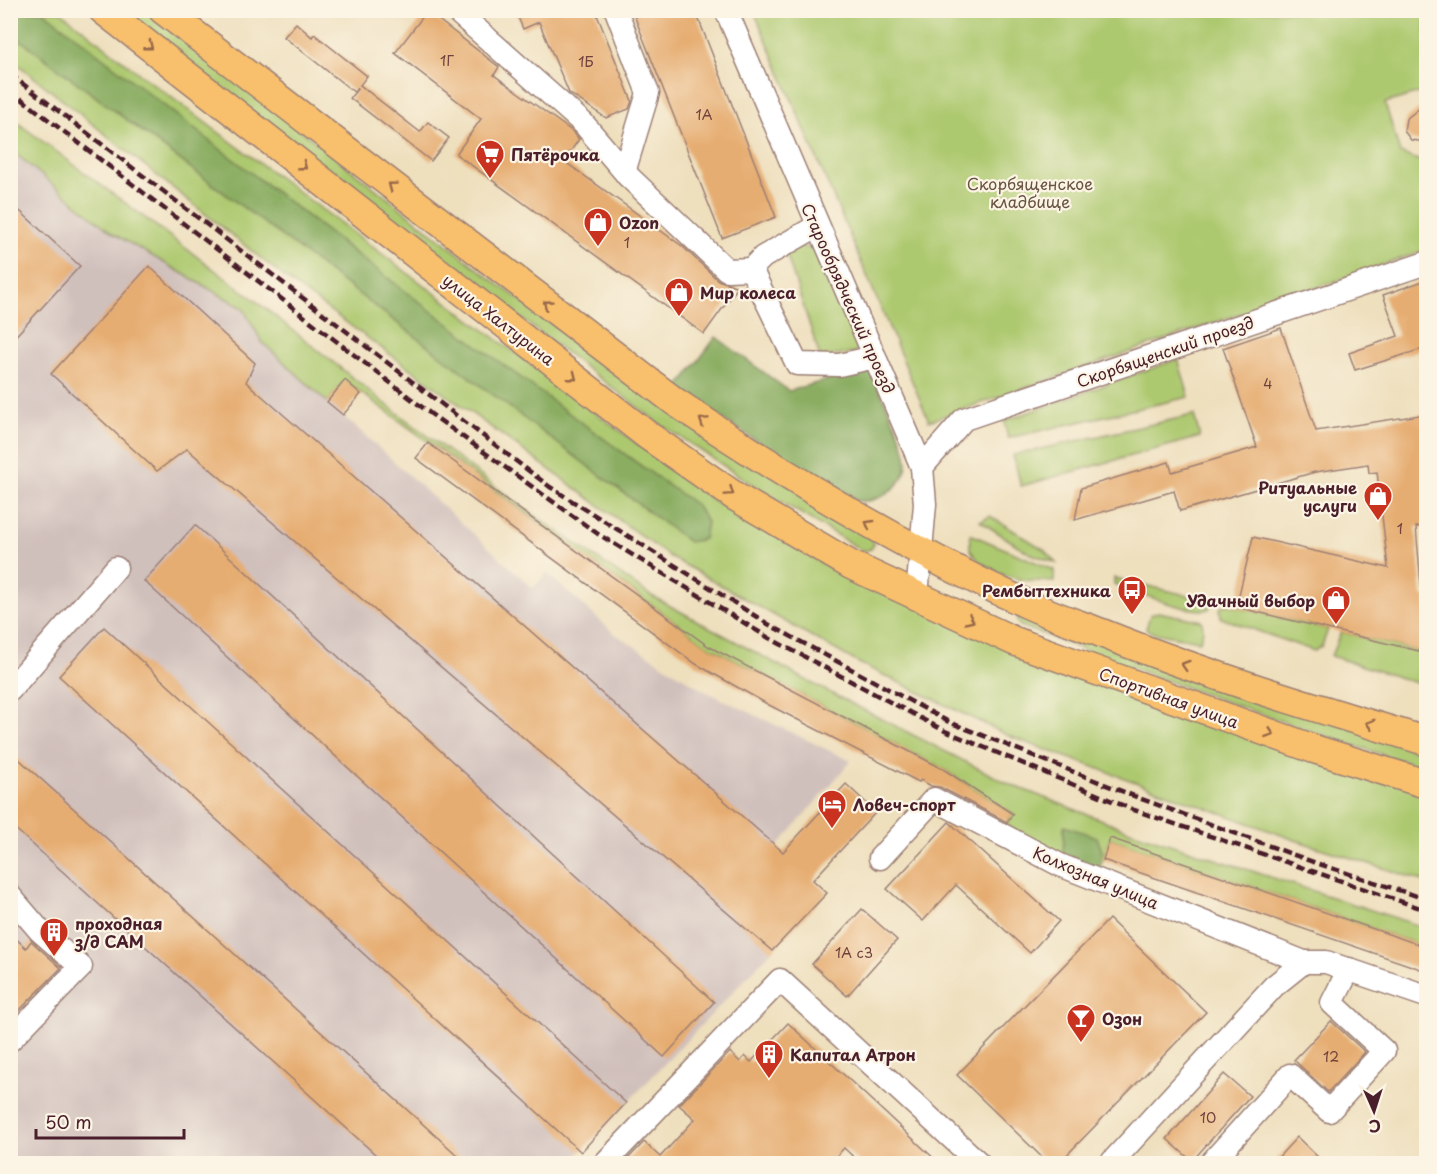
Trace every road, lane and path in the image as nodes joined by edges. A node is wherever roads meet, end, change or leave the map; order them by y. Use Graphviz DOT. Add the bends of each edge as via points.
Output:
graph roads {
  1 [pos="103,10"];
  2 [pos="163,10"];
  3 [pos="455,10"];
  4 [pos="616,10"];
  5 [pos="726,10"];
  6 [pos="628,176"];
  7 [pos="817,226"];
  8 [pos="1426,263"];
  9 [pos="751,269"];
  10 [pos="875,357"];
  11 [pos="922,467"];
  12 [pos="920,552"];
  13 [pos="116,568"];
  14 [pos="917,596"];
  15 [pos="10,690"];
  16 [pos="1426,741"];
  17 [pos="1426,784"];
  18 [pos="880,858"];
  19 [pos="10,896"];
  20 [pos="1304,962"];
  21 [pos="1349,969"];
  22 [pos="1426,996"];
  23 [pos="10,1040"];
  24 [pos="1116,1162"];
  25 [pos="604,1164"];
  26 [pos="980,1164"];
  27 [pos="1210,1164"];
  1 -- 14 [label="main road, улица Халтурина, one-way" via="647,435 736,497 852,565"];
  12 -- 2 [label="main road, one-way" via="759,459 674,401"];
  3 -- 6 [label="street" via="583,123"];
  4 -- 6 [label="street" via="648,93 625,169"];
  5 -- 7 [label="street, Старообрядческий проезд"];
  6 -- 9 [label="street" via="727,270"];
  7 -- 9 [label="street" via="763,257"];
  7 -- 10 [label="street, Старообрядческий проезд"];
  8 -- 11 [label="street, Скорбященский проезд" via="964,419"];
  9 -- 10 [label="street" via="797,364 839,365"];
  10 -- 11 [label="street, Старообрядческий проезд"];
  11 -- 12 [label="street, Старообрядческий проезд" via="925,504"];
  12 -- 14 [label="street, Старообрядческий проезд"];
  16 -- 12 [label="main road, one-way" via="1164,658 1030,606"];
  13 -- 15 [label="street"];
  14 -- 17 [label="main road, Спортивная улица, one-way" via="1014,641 1151,692"];
  18 -- 20 [label="street, Колхозная улица" via="934,799 1060,866"];
  19 -- 23 [label="street" via="40,931 81,967"];
  20 -- 21 [label="street, Колхозная улица" via="1326,962"];
  20 -- 24 [label="street" via="1274,987"];
  21 -- 22 [label="street, Колхозная улица"];
  21 -- 27 [label="street" via="1332,1003 1384,1051 1329,1111 1305,1080 1290,1075"];
  25 -- 26 [label="street" via="780,980"];
}
